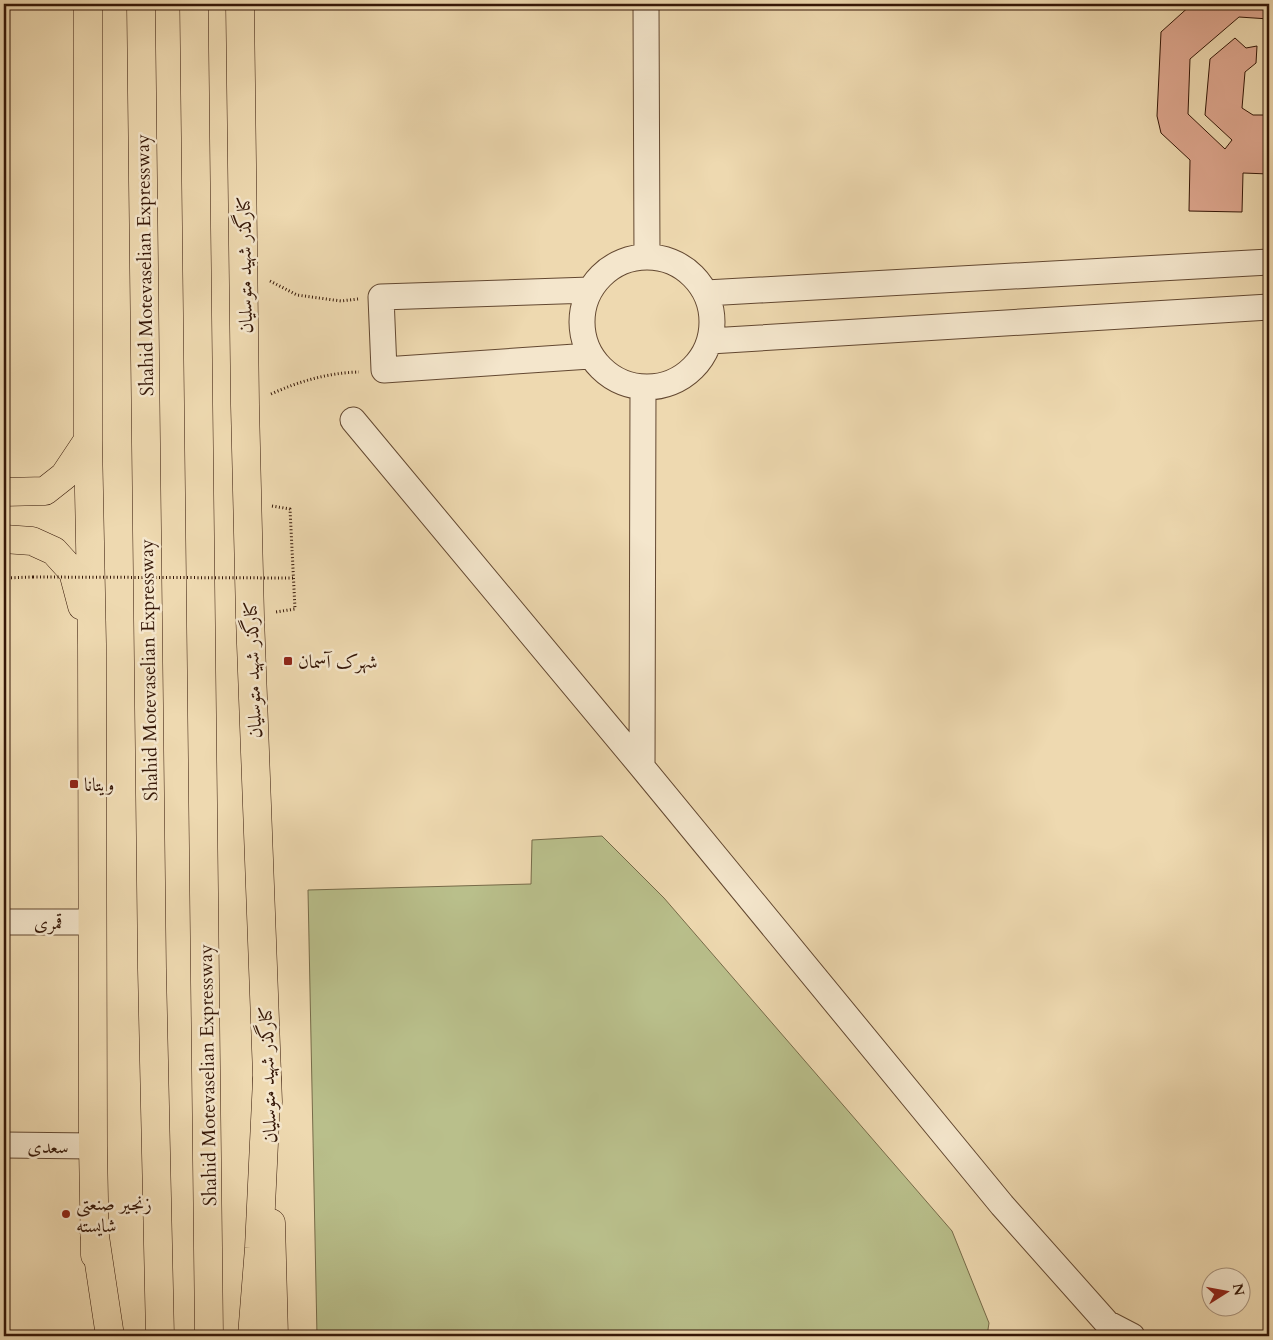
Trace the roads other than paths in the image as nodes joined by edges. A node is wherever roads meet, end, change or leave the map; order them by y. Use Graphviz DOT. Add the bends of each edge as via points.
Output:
graph roads {
  1 [pos="88,4"];
  2 [pos="141,4"];
  3 [pos="194,4"];
  4 [pos="240,4"];
  5 [pos="646,4"];
  6 [pos="647,256"];
  7 [pos="1269,262"];
  8 [pos="590,290"];
  9 [pos="706,293"];
  10 [pos="1269,307"];
  11 [pos="710,341"];
  12 [pos="590,356"];
  13 [pos="643,388"];
  14 [pos="353,420"];
  15 [pos="88,440"];
  16 [pos="4,492"];
  17 [pos="4,539"];
  18 [pos="92,644"];
  19 [pos="642,768"];
  20 [pos="4,922"];
  21 [pos="92,922"];
  22 [pos="267,1079"];
  23 [pos="4,1146"];
  24 [pos="92,1146"];
  25 [pos="94,1230"];
  26 [pos="98,1336"];
  27 [pos="110,1336"];
  28 [pos="160,1336"];
  29 [pos="209,1336"];
  30 [pos="252,1336"];
  31 [pos="274,1336"];
  32 [pos="1132,1336"];
  1 -- 15 [label="main road"];
  2 -- 28 [label="main road, Shahid Motevaselian Expressway" via="152,979"];
  3 -- 29 [label="main road, Shahid Motevaselian Expressway"];
  4 -- 22 [label="main road, کنارگذر شهید متوسلیان" via="250,616"];
  5 -- 6 [label="street"];
  6 -- 8 [label="street" via="630,258 614,266 600,276"];
  6 -- 9 [label="street" via="682,266"];
  7 -- 9 [label="street"];
  8 -- 12 [label="street" via="582,312 582,334"];
  8 -- 12 [label="street" via="380,296 384,370"];
  9 -- 11 [label="street" via="712,316"];
  10 -- 11 [label="street"];
  11 -- 13 [label="street" via="700,361 685,376 665,386"];
  12 -- 13 [label="street" via="604,372 622,383"];
  13 -- 19 [label="street"];
  14 -- 19 [label="street"];
  15 -- 16 [label="main road" via="64,476 45,491"];
  15 -- 18 [label="main road"];
  17 -- 18 [label="main road" via="32,541 54,551 72,572"];
  18 -- 21 [label="main road"];
  19 -- 32 [label="street" via="1002,1205 1107,1323"];
  20 -- 21 [label="street, قمری"];
  21 -- 24 [label="main road"];
  22 -- 30 [label="main road"];
  22 -- 31 [label="main road, کنارگذر شهید متوسلیان"];
  23 -- 24 [label="street, سعدی"];
  24 -- 25 [label="main road"];
  25 -- 26 [label="main road"];
  25 -- 27 [label="main road"];
}
